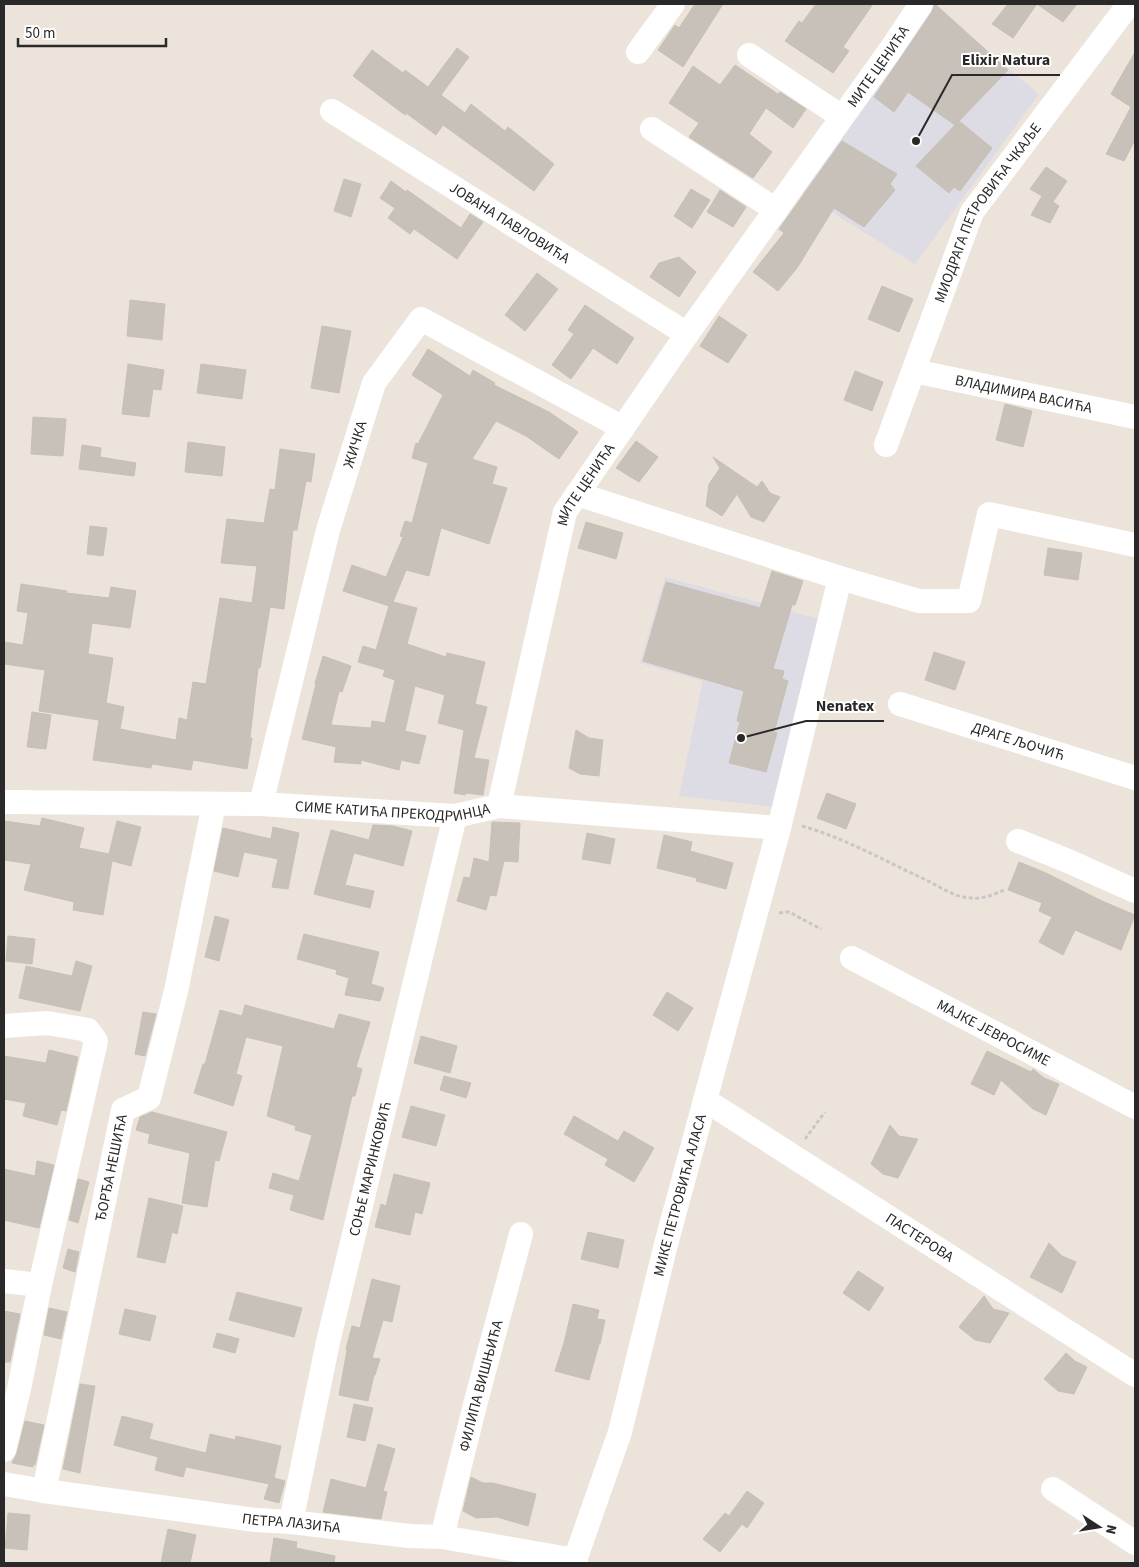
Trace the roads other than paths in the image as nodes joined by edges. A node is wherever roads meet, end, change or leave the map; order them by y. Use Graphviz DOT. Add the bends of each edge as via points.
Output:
graph roads {
  1 [pos="673,4"];
  2 [pos="912,7"];
  3 [pos="1129,12"];
  4 [pos="638,52"];
  5 [pos="749,56"];
  6 [pos="332,111"];
  7 [pos="842,117"];
  8 [pos="652,129"];
  9 [pos="776,210"];
  10 [pos="687,334"];
  11 [pos="914,371"];
  12 [pos="1135,417"];
  13 [pos="623,428"];
  14 [pos="886,445"];
  15 [pos="577,494"];
  16 [pos="1135,546"];
  17 [pos="840,578"];
  18 [pos="900,704"];
  19 [pos="1135,778"];
  20 [pos="4,802"];
  21 [pos="214,804"];
  22 [pos="261,804"];
  23 [pos="499,806"];
  24 [pos="454,816"];
  25 [pos="780,824"];
  26 [pos="1018,841"];
  27 [pos="1135,891"];
  28 [pos="852,958"];
  29 [pos="4,1026"];
  30 [pos="705,1100"];
  31 [pos="1135,1107"];
  32 [pos="521,1234"];
  33 [pos="4,1281"];
  34 [pos="40,1285"];
  35 [pos="1135,1375"];
  36 [pos="4,1450"];
  37 [pos="4,1484"];
  38 [pos="1052,1489"];
  39 [pos="44,1491"];
  40 [pos="291,1522"];
  41 [pos="442,1537"];
  42 [pos="1135,1543"];
  43 [pos="576,1562"];
  1 -- 4 [label="street"];
  2 -- 7 [label="street, МИТЕ ЦЕНИЋА"];
  3 -- 11 [label="street, МИОДРАГА ПЕТРОВИЋА ЧКАЉЕ" via="972,212"];
  5 -- 7 [label="street, МИТЕ ЦЕНИЋА"];
  6 -- 10 [label="street, ЈОВАНА ПАВЛОВИЋА"];
  7 -- 9 [label="street, МИТЕ ЦЕНИЋА"];
  8 -- 9 [label="street"];
  9 -- 10 [label="street, МИТЕ ЦЕНИЋА"];
  10 -- 13 [label="street, МИТЕ ЦЕНИЋА"];
  11 -- 12 [label="street, ВЛАДИМИРА ВАСИЋА"];
  11 -- 14 [label="street, МИОДРАГА ПЕТРОВИЋА ЧКАЉЕ"];
  13 -- 15 [label="street, МИТЕ ЦЕНИЋА"];
  13 -- 22 [label="street, ЖИЧКА" via="421,318 374,383 328,530"];
  15 -- 17 [label="street"];
  15 -- 23 [label="street, МИТЕ ЦЕНИЋА" via="565,512"];
  16 -- 17 [label="street" via="989,514 969,601 920,601"];
  17 -- 25 [label="street, МИКЕ ПЕТРОВИЋА АЛАСА"];
  18 -- 19 [label="street, ДРАГЕ ЉОЧИЋ"];
  20 -- 21 [label="street, СИМЕ КАТИЋА ПРЕКОДРИНЦА"];
  21 -- 22 [label="street, СИМЕ КАТИЋА ПРЕКОДРИНЦА"];
  21 -- 39 [label="street, ЂОРЂА НЕШИЋА" via="176,991 149,1098 123,1110"];
  22 -- 24 [label="street, СИМЕ КАТИЋА ПРЕКОДРИНЦА"];
  23 -- 24 [label="street, СИМЕ КАТИЋА ПРЕКОДРИНЦА"];
  23 -- 25 [label="street, СИМЕ КАТИЋА ПРЕКОДРИНЦА"];
  24 -- 40 [label="street, СОЊЕ МАРИНКОВИЋ" via="328,1342"];
  25 -- 30 [label="street, МИКЕ ПЕТРОВИЋА АЛАСА"];
  26 -- 27 [label="street"];
  28 -- 31 [label="street, МАЈКЕ ЈЕВРОСИМЕ"];
  29 -- 34 [label="street" via="47,1023 88,1030 96,1041"];
  30 -- 35 [label="street, ПАСТЕРОВА"];
  30 -- 43 [label="street, МИКЕ ПЕТРОВИЋА АЛАСА" via="620,1432"];
  32 -- 41 [label="street, ФИЛИПА ВИШЊИЋА"];
  33 -- 34 [label="street"];
  34 -- 36 [label="street" via="20,1389"];
  37 -- 39 [label="street, ПЕТРА ЛАЗИЋА"];
  38 -- 42 [label="street"];
  39 -- 40 [label="street, ПЕТРА ЛАЗИЋА"];
  40 -- 41 [label="street, ПЕТРА ЛАЗИЋА"];
  41 -- 43 [label="street, ПЕТРА ЛАЗИЋА"];
}
